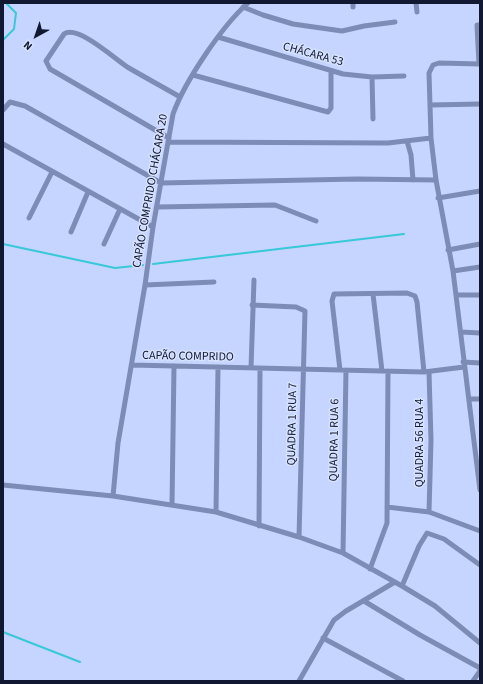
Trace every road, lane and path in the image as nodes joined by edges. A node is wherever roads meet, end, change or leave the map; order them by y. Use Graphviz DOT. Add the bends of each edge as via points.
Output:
graph roads {
  1 [pos="248,3"];
  2 [pos="416,3"];
  3 [pos="243,7"];
  4 [pos="417,12"];
  5 [pos="396,22"];
  6 [pos="478,25"];
  7 [pos="218,37"];
  8 [pos="479,64"];
  9 [pos="331,71"];
  10 [pos="193,75"];
  11 [pos="404,76"];
  12 [pos="372,77"];
  13 [pos="180,97"];
  14 [pos="480,104"];
  15 [pos="430,105"];
  16 [pos="3,110"];
  17 [pos="373,119"];
  18 [pos="431,138"];
  19 [pos="168,140"];
  20 [pos="407,141"];
  21 [pos="3,144"];
  22 [pos="52,172"];
  23 [pos="413,180"];
  24 [pos="436,180"];
  25 [pos="161,183"];
  26 [pos="480,191"];
  27 [pos="88,192"];
  28 [pos="438,198"];
  29 [pos="157,207"];
  30 [pos="120,210"];
  31 [pos="29,218"];
  32 [pos="316,221"];
  33 [pos="153,227"];
  34 [pos="71,232"];
  35 [pos="104,244"];
  36 [pos="480,244"];
  37 [pos="448,250"];
  38 [pos="480,267"];
  39 [pos="453,271"];
  40 [pos="254,280"];
  41 [pos="214,282"];
  42 [pos="145,285"];
  43 [pos="373,294"];
  44 [pos="456,295"];
  45 [pos="480,295"];
  46 [pos="252,305"];
  47 [pos="461,332"];
  48 [pos="480,333"];
  49 [pos="480,363"];
  50 [pos="132,365"];
  51 [pos="464,365"];
  52 [pos="174,366"];
  53 [pos="218,367"];
  54 [pos="251,368"];
  55 [pos="260,369"];
  56 [pos="303,369"];
  57 [pos="343,370"];
  58 [pos="382,371"];
  59 [pos="388,371"];
  60 [pos="427,372"];
  61 [pos="470,399"];
  62 [pos="480,399"];
  63 [pos="477,436"];
  64 [pos="3,485"];
  65 [pos="480,490"];
  66 [pos="113,496"];
  67 [pos="172,504"];
  68 [pos="386,507"];
  69 [pos="216,512"];
  70 [pos="429,512"];
  71 [pos="259,526"];
  72 [pos="480,531"];
  73 [pos="300,537"];
  74 [pos="343,553"];
  75 [pos="480,565"];
  76 [pos="370,569"];
  77 [pos="395,582"];
  78 [pos="402,586"];
  79 [pos="364,601"];
  80 [pos="323,638"];
  81 [pos="480,643"];
  82 [pos="480,668"];
  83 [pos="480,671"];
  84 [pos="300,681"];
  85 [pos="403,681"];
  86 [pos="473,681"];
  1 -- 3 [label="street, CAPÃO COMPRIDO CHÁCARA 20"];
  2 -- 4 [label="street"];
  3 -- 5 [label="street" via="263,16 293,24 342,31"];
  3 -- 7 [label="street, CAPÃO COMPRIDO CHÁCARA 20"];
  6 -- 8 [label="street"];
  7 -- 9 [label="street, CHÁCARA 53"];
  7 -- 10 [label="street, CAPÃO COMPRIDO CHÁCARA 20"];
  8 -- 15 [label="street" via="433,65 429,72"];
  9 -- 10 [label="street" via="331,108 328,112"];
  9 -- 12 [label="street, CHÁCARA 53"];
  10 -- 13 [label="street, CAPÃO COMPRIDO CHÁCARA 20"];
  11 -- 12 [label="street, CHÁCARA 53"];
  12 -- 17 [label="street"];
  13 -- 19 [label="street, CAPÃO COMPRIDO CHÁCARA 20" via="173,114"];
  13 -- 19 [label="street" via="128,68 97,44 71,32 64,34 46,61 50,69"];
  14 -- 15 [label="street"];
  15 -- 18 [label="street"];
  16 -- 25 [label="street" via="8,104 16,102"];
  18 -- 20 [label="street"];
  18 -- 24 [label="street"];
  19 -- 20 [label="street" via="381,143"];
  19 -- 25 [label="street, CAPÃO COMPRIDO CHÁCARA 20"];
  20 -- 23 [label="street"];
  21 -- 22 [label="street"];
  22 -- 27 [label="street"];
  22 -- 31 [label="street"];
  23 -- 24 [label="street"];
  23 -- 25 [label="street"];
  24 -- 28 [label="street"];
  25 -- 29 [label="street, CAPÃO COMPRIDO CHÁCARA 20"];
  26 -- 28 [label="street"];
  27 -- 30 [label="street"];
  27 -- 34 [label="street"];
  28 -- 37 [label="street"];
  29 -- 32 [label="street" via="275,205"];
  29 -- 33 [label="street, CAPÃO COMPRIDO CHÁCARA 20"];
  30 -- 33 [label="street"];
  30 -- 35 [label="street"];
  33 -- 42 [label="street, CAPÃO COMPRIDO CHÁCARA 20"];
  36 -- 37 [label="street"];
  37 -- 39 [label="street"];
  38 -- 39 [label="street"];
  39 -- 44 [label="street"];
  40 -- 46 [label="street, CAPÃO COMPRIDO"];
  41 -- 42 [label="street"];
  42 -- 50 [label="street, CAPÃO COMPRIDO"];
  43 -- 57 [label="street, QUADRA 1 RUA 6" via="338,293 333,297"];
  43 -- 58 [label="street"];
  43 -- 60 [label="street, QUADRA 56 RUA 4" via="407,293 415,296"];
  44 -- 45 [label="street"];
  44 -- 47 [label="street"];
  46 -- 54 [label="street, CAPÃO COMPRIDO"];
  46 -- 56 [label="street" via="304,309 306,322"];
  47 -- 48 [label="street"];
  47 -- 51 [label="street"];
  49 -- 51 [label="street"];
  50 -- 52 [label="street, CAPÃO COMPRIDO"];
  50 -- 66 [label="street" via="118,443"];
  51 -- 60 [label="street"];
  51 -- 61 [label="street"];
  52 -- 53 [label="street, CAPÃO COMPRIDO"];
  52 -- 67 [label="street"];
  53 -- 54 [label="street, CAPÃO COMPRIDO"];
  53 -- 69 [label="street"];
  54 -- 55 [label="street, CAPÃO COMPRIDO"];
  55 -- 56 [label="street, QUADRA 1 RUA 7"];
  55 -- 71 [label="street"];
  56 -- 57 [label="street"];
  56 -- 73 [label="street, QUADRA 1 RUA 7"];
  57 -- 58 [label="street"];
  57 -- 74 [label="street, QUADRA 1 RUA 6"];
  58 -- 59 [label="street"];
  59 -- 60 [label="street"];
  59 -- 68 [label="street"];
  60 -- 70 [label="street, QUADRA 56 RUA 4" via="431,440"];
  61 -- 62 [label="street"];
  61 -- 63 [label="street"];
  63 -- 65 [label="street"];
  64 -- 66 [label="street"];
  66 -- 67 [label="street"];
  67 -- 69 [label="street"];
  68 -- 70 [label="street"];
  68 -- 76 [label="street" via="385,533"];
  69 -- 71 [label="street"];
  70 -- 72 [label="street"];
  71 -- 73 [label="street"];
  73 -- 74 [label="street"];
  74 -- 76 [label="street"];
  75 -- 78 [label="street" via="444,539 427,533"];
  76 -- 77 [label="street"];
  77 -- 78 [label="street"];
  77 -- 79 [label="street"];
  78 -- 81 [label="street" via="435,606"];
  79 -- 80 [label="street" via="339,616"];
  79 -- 82 [label="street"];
  80 -- 84 [label="street"];
  80 -- 85 [label="street"];
  83 -- 86 [label="street"];
}
